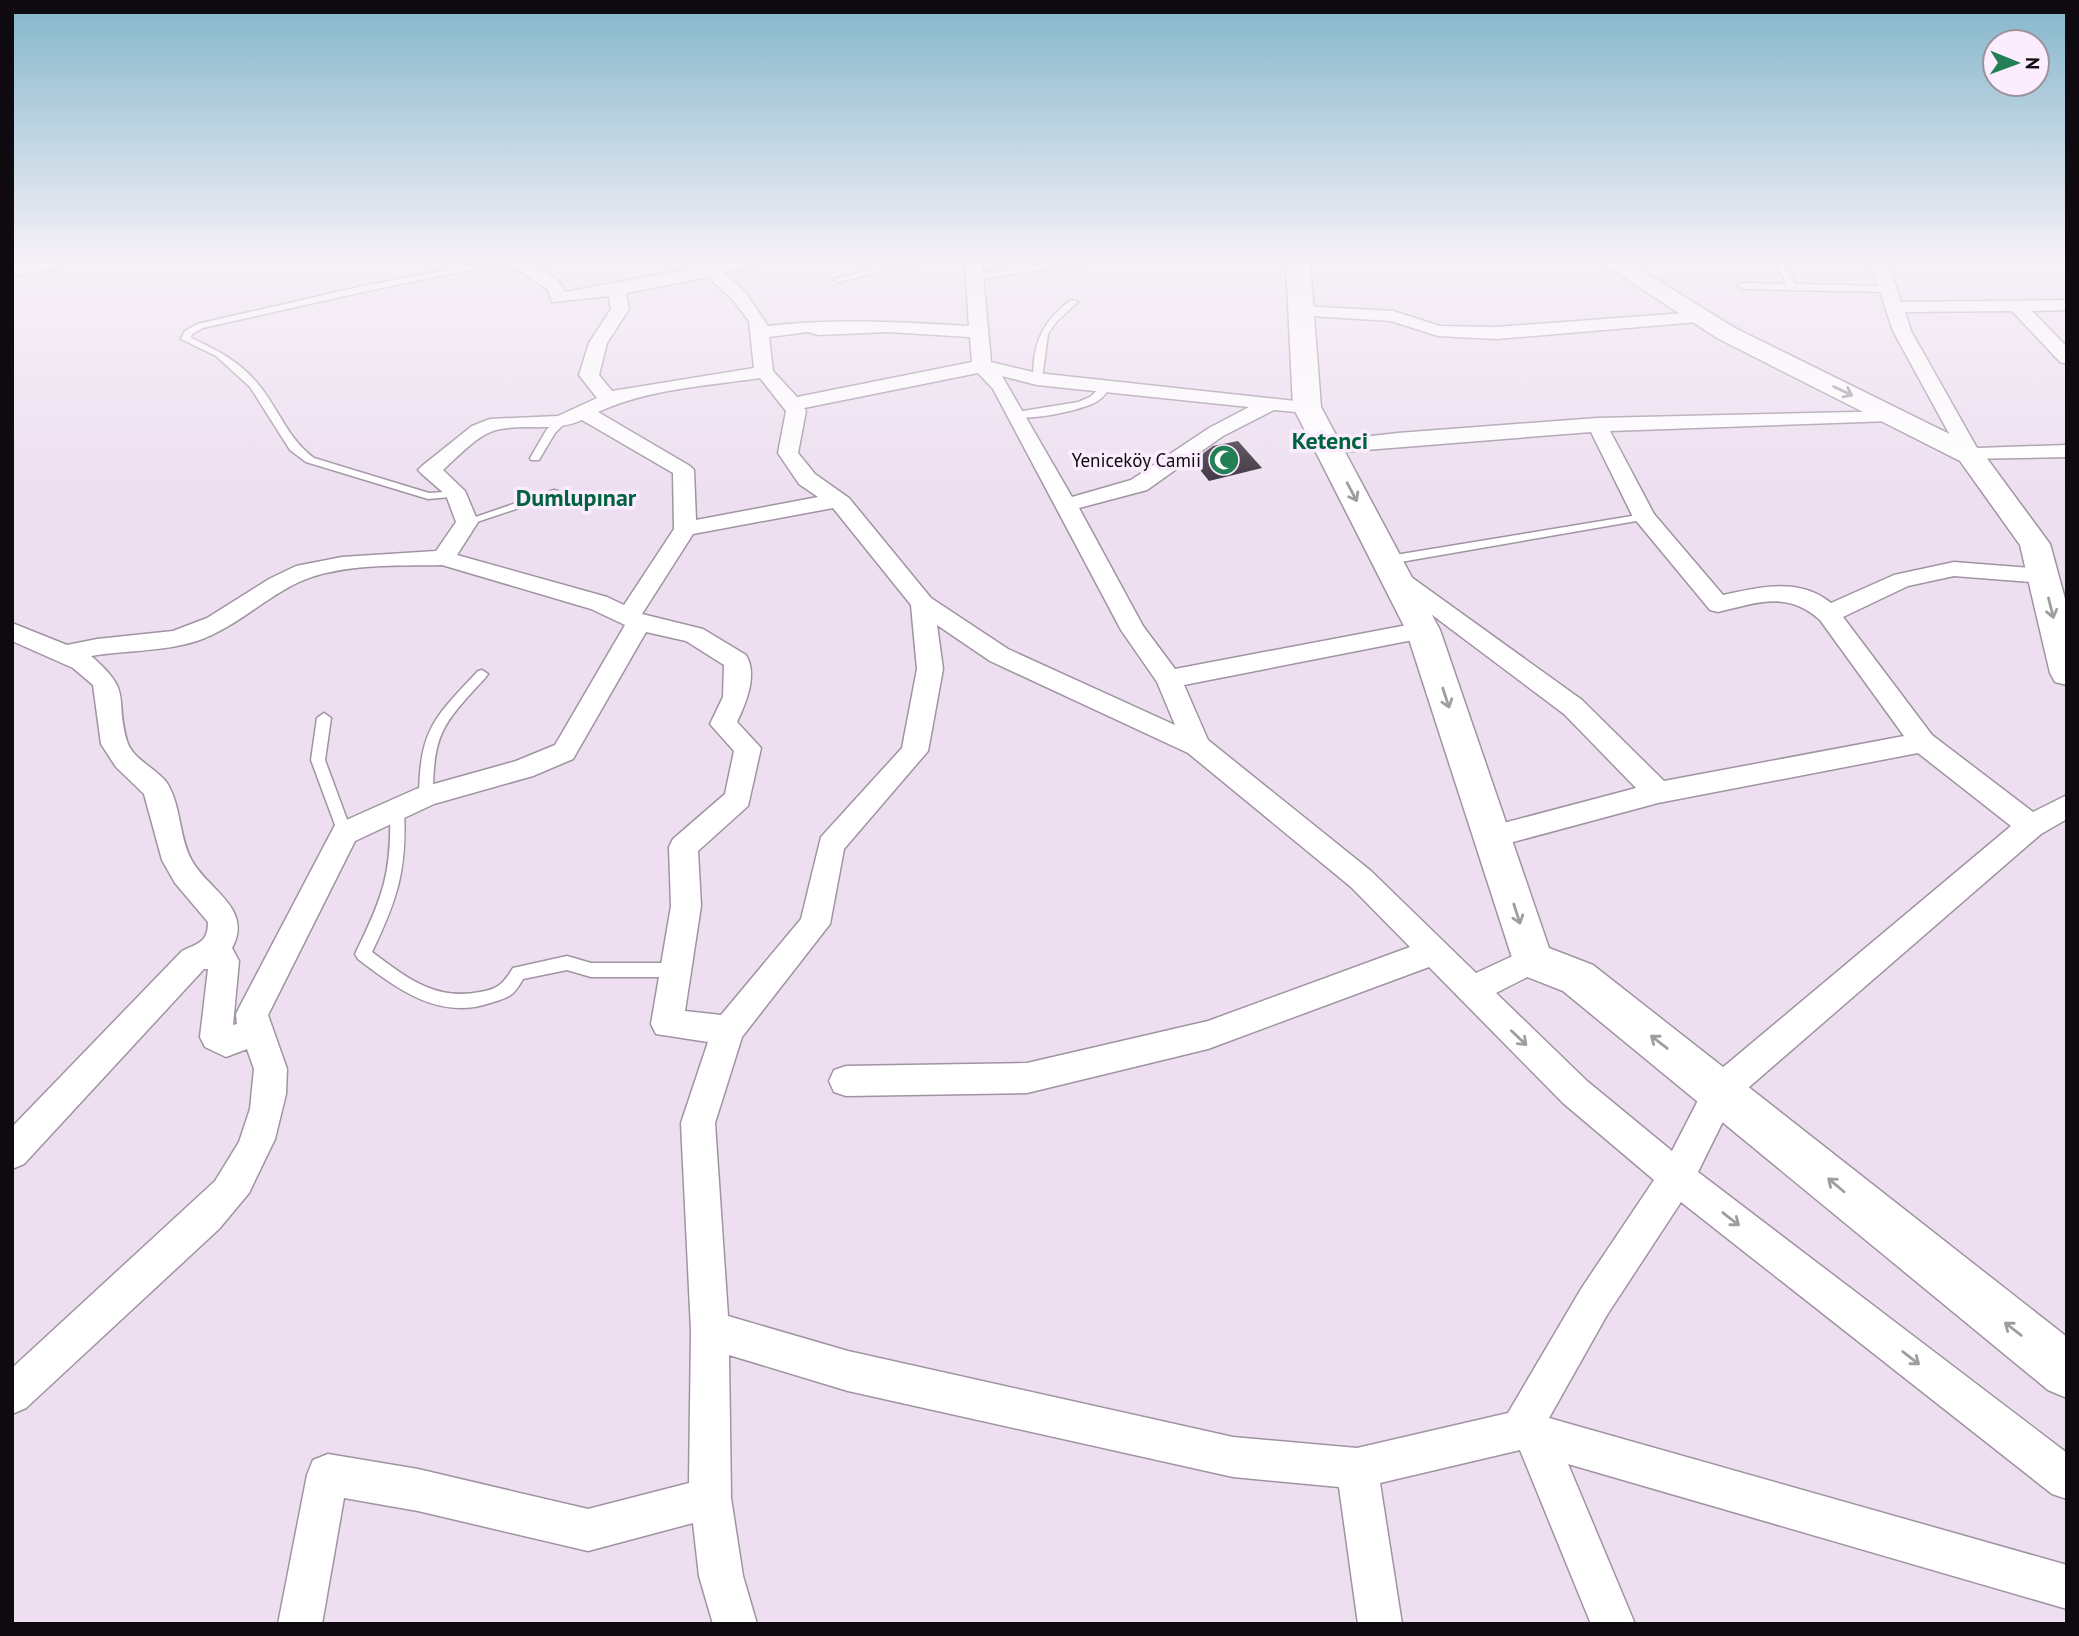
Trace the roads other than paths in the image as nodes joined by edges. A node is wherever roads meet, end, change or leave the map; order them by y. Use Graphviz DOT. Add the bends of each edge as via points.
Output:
graph roads {
  1 [pos="187,339"];
  2 [pos="601,339"];
  3 [pos="761,339"];
  4 [pos="980,339"];
  5 [pos="1041,339"];
  6 [pos="1303,339"];
  7 [pos="1742,339"];
  8 [pos="1907,339"];
  9 [pos="2049,339"];
  10 [pos="2067,358"];
  11 [pos="982,366"];
  12 [pos="764,372"];
  13 [pos="1037,379"];
  14 [pos="1107,385"];
  15 [pos="613,398"];
  16 [pos="1272,403"];
  17 [pos="792,404"];
  18 [pos="1307,407"];
  19 [pos="582,411"];
  20 [pos="1017,415"];
  21 [pos="1891,415"];
  22 [pos="561,422"];
  23 [pos="1597,424"];
  24 [pos="1328,447"];
  25 [pos="2067,451"];
  26 [pos="1970,455"];
  27 [pos="535,458"];
  28 [pos="554,493"];
  29 [pos="458,494"];
  30 [pos="836,499"];
  31 [pos="1066,505"];
  32 [pos="1644,517"];
  33 [pos="467,522"];
  34 [pos="685,529"];
  35 [pos="443,558"];
  36 [pos="2055,565"];
  37 [pos="1394,570"];
  38 [pos="923,604"];
  39 [pos="1828,614"];
  40 [pos="633,620"];
  41 [pos="1423,630"];
  42 [pos="12,631"];
  43 [pos="67,654"];
  44 [pos="2067,673"];
  45 [pos="482,674"];
  46 [pos="1169,679"];
  47 [pos="324,719"];
  48 [pos="1923,742"];
  49 [pos="1197,746"];
  50 [pos="1658,793"];
  51 [pos="426,796"];
  52 [pos="2067,806"];
  53 [pos="397,809"];
  54 [pos="2031,826"];
  55 [pos="345,833"];
  56 [pos="1491,836"];
  57 [pos="1433,952"];
  58 [pos="212,954"];
  59 [pos="1532,960"];
  60 [pos="675,970"];
  61 [pos="1471,990"];
  62 [pos="728,1030"];
  63 [pos="254,1032"];
  64 [pos="846,1081"];
  65 [pos="1721,1090"];
  66 [pos="12,1152"];
  67 [pos="1677,1177"];
  68 [pos="710,1330"];
  69 [pos="2067,1371"];
  70 [pos="12,1394"];
  71 [pos="1528,1433"];
  72 [pos="1357,1468"];
  73 [pos="2067,1479"];
  74 [pos="710,1498"];
  75 [pos="2067,1587"];
  76 [pos="300,1624"];
  77 [pos="736,1624"];
  78 [pos="1380,1624"];
  79 [pos="1613,1624"];
  1 -- 29 [label="lane" via="219,354 254,385 294,448 310,460 428,496"];
  2 -- 15 [label="street" via="589,375"];
  3 -- 12 [label="street"];
  4 -- 11 [label="street"];
  5 -- 13 [label="lane"];
  6 -- 18 [label="street"];
  7 -- 21 [label="street, one-way"];
  8 -- 26 [label="street"];
  9 -- 10 [label="street"];
  11 -- 13 [label="street"];
  11 -- 17 [label="street"];
  11 -- 20 [label="street"];
  12 -- 15 [label="street"];
  12 -- 17 [label="street"];
  13 -- 14 [label="street"];
  14 -- 16 [label="street"];
  14 -- 20 [label="lane" via="1100,397 1085,404"];
  15 -- 19 [label="street"];
  16 -- 18 [label="street"];
  16 -- 31 [label="street" via="1216,432 1139,485"];
  17 -- 30 [label="street" via="796,411 788,453 807,480"];
  18 -- 24 [label="street"];
  19 -- 22 [label="street"];
  19 -- 34 [label="street" via="683,470"];
  20 -- 31 [label="street"];
  21 -- 23 [label="street"];
  21 -- 26 [label="street"];
  22 -- 27 [label="lane"];
  22 -- 29 [label="street" via="507,422 479,430 429,470 449,482"];
  23 -- 24 [label="street"];
  23 -- 32 [label="street"];
  24 -- 37 [label="street, one-way"];
  25 -- 26 [label="street"];
  26 -- 36 [label="street"];
  28 -- 33 [label="lane"];
  29 -- 33 [label="street"];
  30 -- 34 [label="street"];
  30 -- 38 [label="street"];
  31 -- 46 [label="street" via="1133,630"];
  32 -- 37 [label="lane"];
  32 -- 39 [label="street" via="1718,604 1783,591 1809,599"];
  33 -- 35 [label="street"];
  34 -- 40 [label="street"];
  35 -- 40 [label="street" via="599,603"];
  35 -- 43 [label="street" via="304,571 190,634 143,644 94,646"];
  36 -- 39 [label="street" via="1954,569 1902,580"];
  36 -- 44 [label="street, one-way"];
  37 -- 41 [label="street"];
  37 -- 50 [label="street" via="1573,707"];
  38 -- 49 [label="street" via="999,655"];
  38 -- 62 [label="street" via="930,668 915,751 831,845 815,924"];
  39 -- 48 [label="street"];
  40 -- 51 [label="street" via="564,752 523,769"];
  40 -- 60 [label="street" via="694,635 737,661 736,697 723,724 748,748 738,799 684,847 686,906"];
  41 -- 46 [label="street"];
  41 -- 56 [label="street, one-way"];
  42 -- 43 [label="street"];
  43 -- 58 [label="street" via="103,680 114,744 156,789 176,860 223,918 223,936"];
  45 -- 51 [label="lane" via="429,740"];
  46 -- 49 [label="street"];
  47 -- 55 [label="lane" via="318,760"];
  48 -- 50 [label="street"];
  48 -- 54 [label="street"];
  49 -- 57 [label="street" via="1361,878"];
  50 -- 56 [label="street"];
  51 -- 53 [label="street"];
  52 -- 54 [label="street"];
  53 -- 55 [label="street"];
  53 -- 60 [label="lane" via="400,854 396,877 363,954 412,991 437,1000 472,1001 509,989 518,973 567,963 591,970"];
  54 -- 65 [label="street"];
  55 -- 63 [label="street" via="257,1000 252,1014"];
  56 -- 59 [label="street, one-way"];
  57 -- 61 [label="street"];
  57 -- 64 [label="street" via="1208,1035 1027,1077"];
  58 -- 63 [label="street" via="224,961 216,1038 226,1042"];
  58 -- 66 [label="street" via="185,967"];
  59 -- 61 [label="street"];
  65 -- 59 [label="street, one-way" via="1578,978"];
  60 -- 62 [label="street" via="667,1024"];
  61 -- 67 [label="street, one-way" via="1575,1092"];
  62 -- 68 [label="street" via="698,1123"];
  63 -- 70 [label="street" via="270,1055 268,1101 247,1160 227,1194 77,1340"];
  65 -- 67 [label="street"];
  69 -- 65 [label="street, one-way"];
  67 -- 71 [label="street" via="1594,1302"];
  67 -- 73 [label="street, one-way"];
  68 -- 72 [label="street" via="848,1371 1233,1457"];
  68 -- 74 [label="street"];
  71 -- 72 [label="street"];
  71 -- 75 [label="street"];
  71 -- 79 [label="street"];
  72 -- 78 [label="street"];
  74 -- 76 [label="street" via="587,1530 418,1490 328,1475"];
  74 -- 77 [label="street" via="721,1576"];
}
